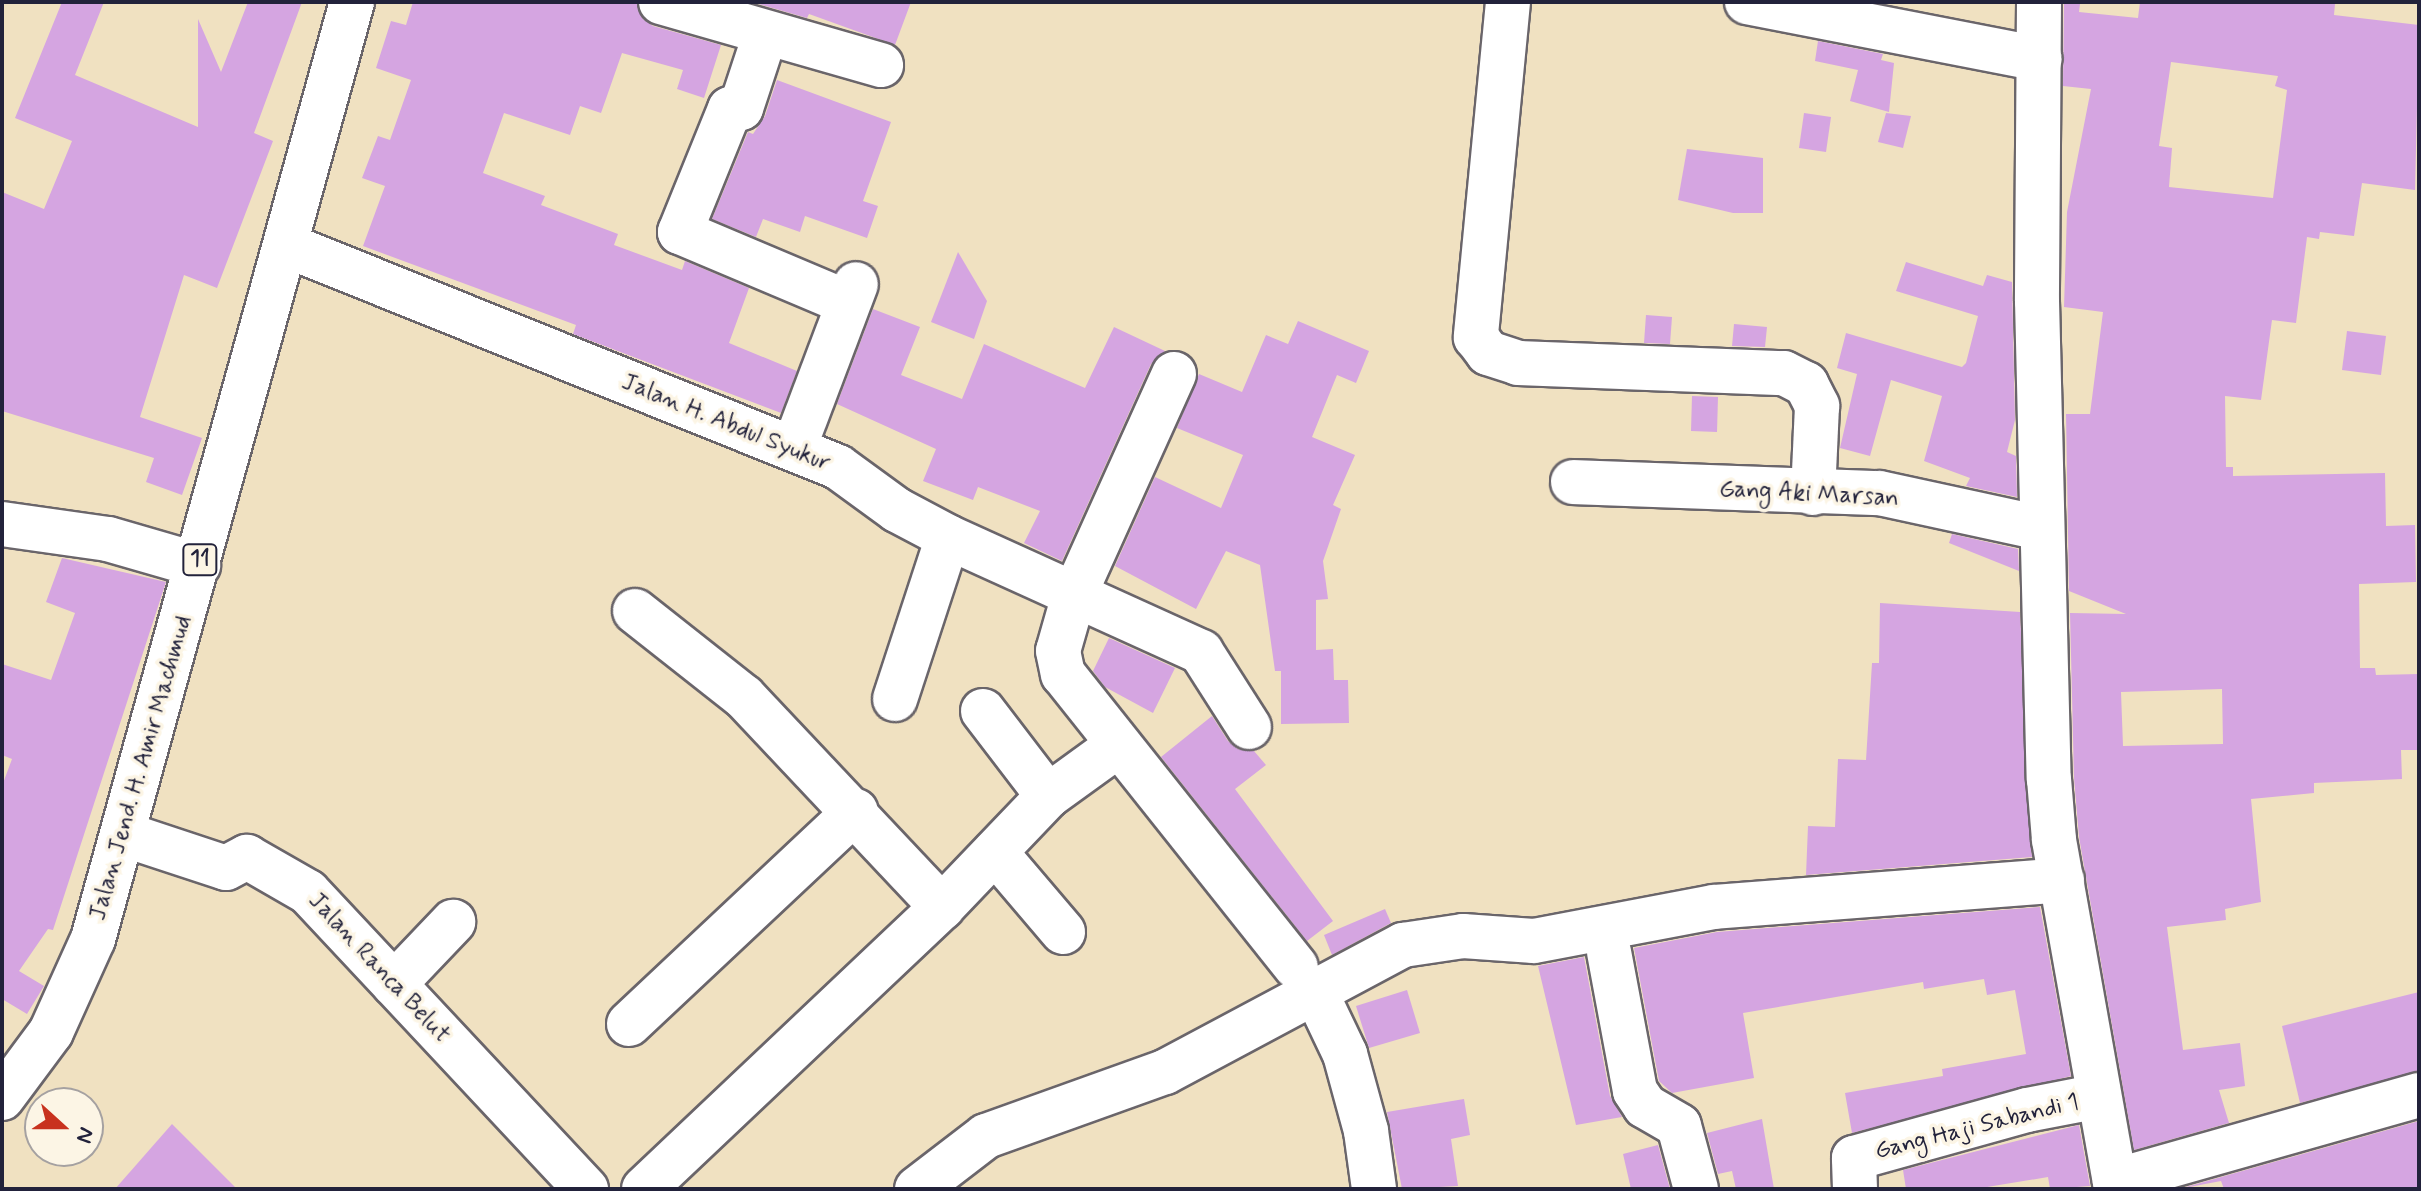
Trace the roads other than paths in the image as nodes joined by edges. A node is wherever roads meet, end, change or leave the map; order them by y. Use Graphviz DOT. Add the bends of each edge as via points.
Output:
graph roads {
  1 [pos="352,2"];
  2 [pos="661,2"];
  3 [pos="1508,2"];
  4 [pos="1747,2"];
  5 [pos="2039,2"];
  6 [pos="765,35"];
  7 [pos="2039,59"];
  8 [pos="881,65"];
  9 [pos="286,245"];
  10 [pos="1174,374"];
  11 [pos="794,448"];
  12 [pos="1573,482"];
  13 [pos="1813,493"];
  14 [pos="2,524"];
  15 [pos="2041,528"];
  16 [pos="948,537"];
  17 [pos="198,565"];
  18 [pos="1074,595"];
  19 [pos="635,611"];
  20 [pos="895,699"];
  21 [pos="983,711"];
  22 [pos="1249,727"];
  23 [pos="1117,746"];
  24 [pos="1048,796"];
  25 [pos="856,811"];
  26 [pos="126,835"];
  27 [pos="995,852"];
  28 [pos="2062,880"];
  29 [pos="942,907"];
  30 [pos="453,922"];
  31 [pos="1063,932"];
  32 [pos="1609,952"];
  33 [pos="1305,978"];
  34 [pos="394,984"];
  35 [pos="629,1024"];
  36 [pos="2419,1095"];
  37 [pos="2099,1096"];
  38 [pos="2,1098"];
  39 [pos="1854,1174"];
  40 [pos="2116,1185"];
  41 [pos="586,1189"];
  42 [pos="644,1189"];
  43 [pos="917,1189"];
  44 [pos="1374,1189"];
  45 [pos="1696,1189"];
  1 -- 9 [label="main road, Jalan Jend. H. Amir Machmud / 11"];
  2 -- 6 [label="main road"];
  3 -- 13 [label="main road" via="1476,337 1488,353 1518,363 1784,373 1806,384 1817,406"];
  4 -- 7 [label="main road"];
  5 -- 7 [label="main road"];
  6 -- 8 [label="main road"];
  6 -- 11 [label="main road" via="741,108 730,109 680,232 852,293"];
  7 -- 15 [label="main road"];
  9 -- 11 [label="main road, Jalan H. Abdul Syukur"];
  9 -- 17 [label="main road, Jalan Jend. H. Amir Machmud / 11"];
  10 -- 18 [label="main road"];
  11 -- 16 [label="main road, Jalan H. Abdul Syukur" via="838,467 897,510"];
  12 -- 13 [label="main road, Gang Aki Marsan"];
  13 -- 15 [label="main road, Gang Aki Marsan" via="1879,493"];
  14 -- 17 [label="main road" via="108,539"];
  15 -- 28 [label="main road" via="2049,779"];
  16 -- 18 [label="main road, Jalan H. Abdul Syukur"];
  16 -- 20 [label="main road"];
  17 -- 26 [label="main road, Jalan Jend. H. Amir Machmud / 11"];
  18 -- 22 [label="main road, Jalan H. Abdul Syukur" via="1201,652"];
  18 -- 23 [label="main road" via="1058,651 1063,674"];
  19 -- 25 [label="main road" via="744,697"];
  21 -- 24 [label="main road"];
  23 -- 24 [label="main road"];
  23 -- 33 [label="main road"];
  24 -- 27 [label="main road"];
  25 -- 29 [label="main road"];
  25 -- 35 [label="main road"];
  26 -- 34 [label="main road, Jalan Ranca Belut" via="226,868 247,857 292,880"];
  26 -- 38 [label="main road, Jalan Jend. H. Amir Machmud / 11" via="68,997 51,1032"];
  27 -- 29 [label="main road"];
  27 -- 31 [label="main road"];
  28 -- 33 [label="main road" via="1714,907 1534,941 1463,936 1403,945"];
  28 -- 37 [label="main road"];
  29 -- 42 [label="main road"];
  30 -- 34 [label="main road"];
  32 -- 45 [label="main road" via="1635,1091 1645,1106 1679,1126"];
  33 -- 43 [label="main road" via="1165,1072 986,1136"];
  33 -- 44 [label="main road" via="1345,1054 1366,1131"];
  34 -- 41 [label="main road, Jalan Ranca Belut"];
  36 -- 40 [label="main road"];
  37 -- 39 [label="main road, Gang Haji Sabandi 1" via="2027,1110"];
  37 -- 40 [label="main road"];
}
